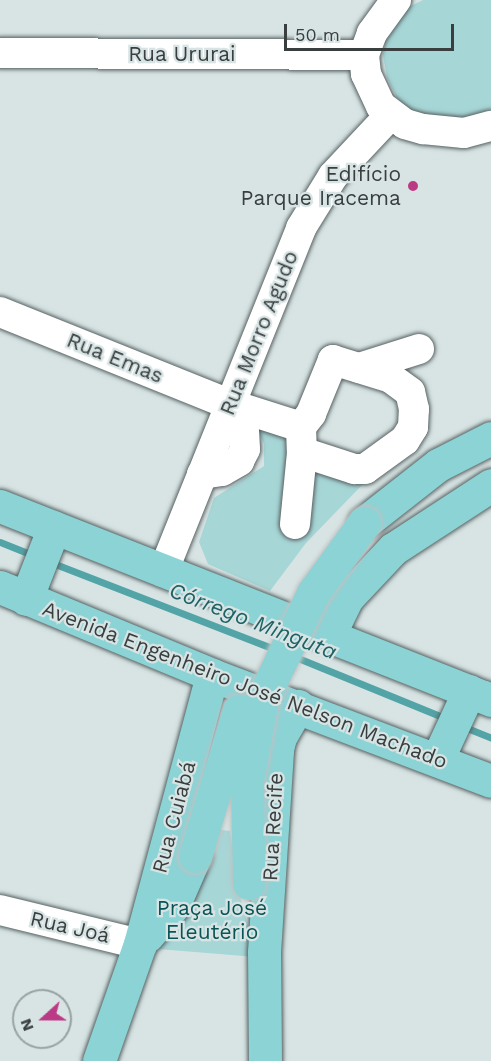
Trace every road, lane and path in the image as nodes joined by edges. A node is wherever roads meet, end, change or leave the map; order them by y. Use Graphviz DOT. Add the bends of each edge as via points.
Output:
graph roads {
  1 [pos="396,0"];
  2 [pos="0,53"];
  3 [pos="364,55"];
  4 [pos="390,115"];
  5 [pos="491,126"];
  6 [pos="0,312"];
  7 [pos="419,349"];
  8 [pos="359,368"];
  9 [pos="229,404"];
  10 [pos="491,438"];
  11 [pos="301,440"];
  12 [pos="491,485"];
  13 [pos="0,506"];
  14 [pos="364,522"];
  15 [pos="295,524"];
  16 [pos="33,566"];
  17 [pos="163,572"];
  18 [pos="329,635"];
  19 [pos="212,675"];
  20 [pos="298,706"];
  21 [pos="461,719"];
  22 [pos="491,781"];
  23 [pos="0,910"];
  24 [pos="140,944"];
  25 [pos="264,952"];
  26 [pos="99,1061"];
  27 [pos="265,1061"];
  1 -- 3 [label="street" via="372,33"];
  2 -- 3 [label="street, Rua Ururai"];
  3 -- 4 [label="street" via="372,89"];
  4 -- 5 [label="street" via="405,124 446,133"];
  4 -- 9 [label="street, Rua Morro Agudo" via="333,176 314,204"];
  6 -- 9 [label="street, Rua Emas"];
  7 -- 8 [label="street"];
  8 -- 11 [label="street" via="333,360"];
  8 -- 11 [label="street" via="391,378 410,392 413,428 405,440 365,469"];
  9 -- 11 [label="street, Rua Emas"];
  9 -- 17 [label="street, Rua Morro Agudo"];
  10 -- 14 [label="main road" via="438,465"];
  11 -- 15 [label="street"];
  12 -- 18 [label="main road" via="386,555 346,598"];
  13 -- 16 [label="main road, Avenida Engenheiro José Nelson Machado"];
  14 -- 24 [label="main road, bridge" via="299,584 280,612 252,673 195,856 173,906"];
  14 -- 25 [label="main road, bridge" via="313,593 262,700 247,780 249,883"];
  16 -- 17 [label="main road, Avenida Engenheiro José Nelson Machado"];
  16 -- 19 [label="main road, Avenida Engenheiro José Nelson Machado"];
  17 -- 18 [label="main road, Avenida Engenheiro José Nelson Machado"];
  18 -- 21 [label="main road, Avenida Engenheiro José Nelson Machado"];
  19 -- 20 [label="main road, Avenida Engenheiro José Nelson Machado"];
  19 -- 24 [label="main road, Rua Cuiabá"];
  20 -- 21 [label="main road, Avenida Engenheiro José Nelson Machado"];
  20 -- 25 [label="main road, Rua Recife" via="277,749"];
  21 -- 22 [label="main road, Avenida Engenheiro José Nelson Machado"];
  23 -- 24 [label="street, Rua Joá"];
  24 -- 26 [label="main road, Rua Cuiabá"];
  25 -- 27 [label="main road, Rua Recife"];
}
